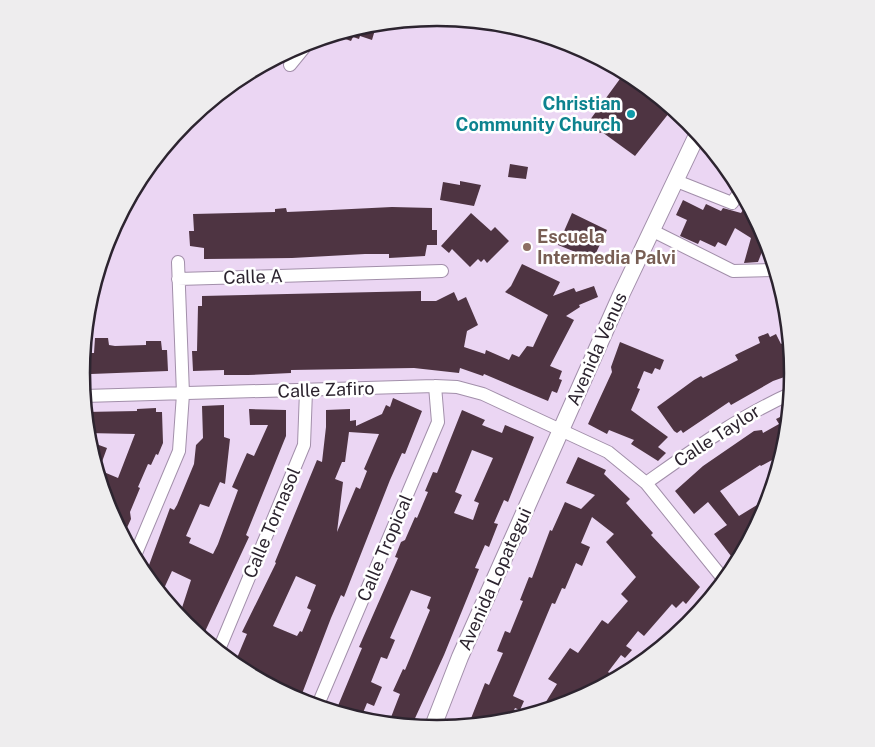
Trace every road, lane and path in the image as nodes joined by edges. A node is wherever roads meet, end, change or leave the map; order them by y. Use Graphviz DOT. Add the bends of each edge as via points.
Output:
graph roads {
  1 [pos="297,56"];
  2 [pos="290,65"];
  3 [pos="694,140"];
  4 [pos="674,180"];
  5 [pos="736,197"];
  6 [pos="651,230"];
  7 [pos="178,262"];
  8 [pos="769,270"];
  9 [pos="442,272"];
  10 [pos="178,279"];
  11 [pos="435,386"];
  12 [pos="306,391"];
  13 [pos="183,394"];
  14 [pos="91,396"];
  15 [pos="784,397"];
  16 [pos="560,430"];
  17 [pos="646,483"];
  18 [pos="138,549"];
  19 [pos="720,574"];
  20 [pos="221,645"];
  21 [pos="320,700"];
  22 [pos="435,721"];
  1 -- 2 [label="street"];
  3 -- 4 [label="street, Avenida Venus"];
  4 -- 5 [label="street" via="732,203"];
  4 -- 6 [label="street, Avenida Venus"];
  6 -- 8 [label="street" via="733,271"];
  6 -- 16 [label="street, Avenida Venus"];
  7 -- 10 [label="street"];
  9 -- 10 [label="street, Calle A"];
  10 -- 13 [label="street"];
  11 -- 12 [label="street, Calle Zafiro"];
  11 -- 16 [label="street, Calle Zafiro" via="457,387 483,394"];
  11 -- 21 [label="street, Calle Tropical" via="438,422"];
  12 -- 13 [label="street, Calle Zafiro"];
  12 -- 20 [label="street, Calle Tornasol" via="304,445"];
  13 -- 14 [label="street, Calle Zafiro"];
  13 -- 18 [label="street" via="180,451"];
  15 -- 17 [label="street, Calle Taylor" via="718,432"];
  16 -- 17 [label="street, Calle Zafiro" via="608,452"];
  16 -- 22 [label="street, Avenida Lopategui"];
  17 -- 19 [label="street, Calle Zafiro"];
}
